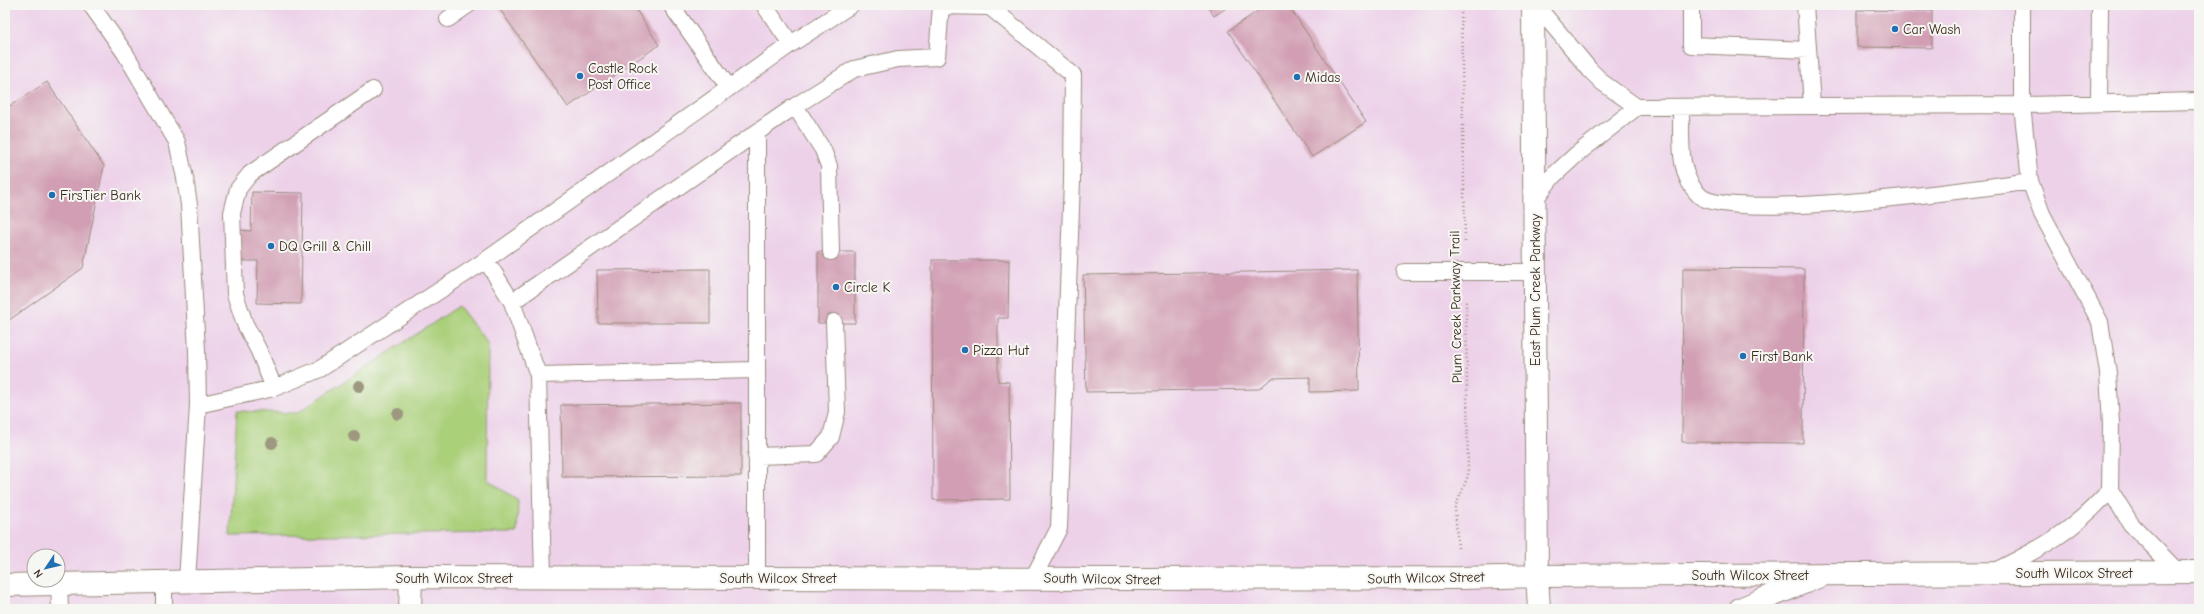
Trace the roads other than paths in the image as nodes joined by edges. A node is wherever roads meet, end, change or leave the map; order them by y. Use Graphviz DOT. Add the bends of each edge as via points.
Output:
graph roads {
  1 [pos="91,5"];
  2 [pos="468,5"];
  3 [pos="671,5"];
  4 [pos="764,5"];
  5 [pos="851,5"];
  6 [pos="941,5"];
  7 [pos="1533,5"];
  8 [pos="1536,5"];
  9 [pos="1691,5"];
  10 [pos="1805,5"];
  11 [pos="2022,5"];
  12 [pos="2100,5"];
  13 [pos="448,19"];
  14 [pos="791,44"];
  15 [pos="1808,50"];
  16 [pos="729,88"];
  17 [pos="373,90"];
  18 [pos="2100,102"];
  19 [pos="2199,102"];
  20 [pos="1812,105"];
  21 [pos="2022,105"];
  22 [pos="795,106"];
  23 [pos="1637,107"];
  24 [pos="1681,107"];
  25 [pos="757,133"];
  26 [pos="2030,180"];
  27 [pos="1535,199"];
  28 [pos="831,252"];
  29 [pos="486,260"];
  30 [pos="1405,272"];
  31 [pos="1535,272"];
  32 [pos="512,302"];
  33 [pos="834,322"];
  34 [pos="756,370"];
  35 [pos="538,375"];
  36 [pos="274,388"];
  37 [pos="198,405"];
  38 [pos="756,456"];
  39 [pos="2110,490"];
  40 [pos="2189,572"];
  41 [pos="1990,573"];
  42 [pos="1825,574"];
  43 [pos="1537,576"];
  44 [pos="411,577"];
  45 [pos="543,578"];
  46 [pos="757,578"];
  47 [pos="1033,578"];
  48 [pos="187,581"];
  49 [pos="164,582"];
  50 [pos="66,584"];
  51 [pos="5,585"];
  52 [pos="26,585"];
  53 [pos="59,588"];
  54 [pos="60,609"];
  55 [pos="164,609"];
  56 [pos="410,609"];
  57 [pos="1539,609"];
  58 [pos="1740,609"];
  1 -- 37 [label="lane" via="124,53 177,142 189,205"];
  2 -- 13 [label="lane"];
  3 -- 16 [label="lane"];
  4 -- 14 [label="lane"];
  5 -- 14 [label="lane"];
  6 -- 22 [label="lane" via="937,57 898,59 854,69"];
  6 -- 47 [label="lane" via="990,8 1073,75 1072,181 1059,528"];
  7 -- 27 [label="main road, East Plum Creek Parkway"];
  8 -- 23 [label="lane" via="1590,70 1603,83"];
  9 -- 15 [label="lane" via="1691,45"];
  10 -- 15 [label="lane"];
  11 -- 21 [label="lane"];
  12 -- 18 [label="lane"];
  14 -- 16 [label="lane"];
  15 -- 20 [label="lane"];
  16 -- 29 [label="lane"];
  17 -- 36 [label="lane" via="250,174 238,189 232,214 235,294 244,324 260,351"];
  18 -- 19 [label="lane"];
  18 -- 21 [label="lane"];
  20 -- 21 [label="lane"];
  20 -- 24 [label="lane"];
  21 -- 26 [label="lane"];
  22 -- 25 [label="lane"];
  22 -- 28 [label="lane" via="823,150 830,166"];
  23 -- 24 [label="lane"];
  23 -- 27 [label="lane" via="1577,154 1553,176"];
  24 -- 26 [label="lane" via="1682,163 1690,183 1701,196 1715,203 1791,205 1949,193"];
  25 -- 32 [label="lane"];
  25 -- 34 [label="lane"];
  26 -- 39 [label="lane" via="2042,214 2100,322 2108,373 2111,424"];
  27 -- 31 [label="main road, East Plum Creek Parkway"];
  29 -- 32 [label="lane"];
  29 -- 36 [label="lane" via="320,369"];
  30 -- 31 [label="lane"];
  31 -- 43 [label="main road, East Plum Creek Parkway"];
  32 -- 35 [label="lane"];
  33 -- 38 [label="lane" via="837,412 831,437 816,454"];
  34 -- 35 [label="lane"];
  34 -- 38 [label="lane"];
  35 -- 45 [label="lane"];
  36 -- 37 [label="lane"];
  37 -- 48 [label="lane"];
  38 -- 46 [label="lane"];
  39 -- 40 [label="lane" via="2131,524"];
  39 -- 41 [label="lane" via="2070,530 2043,547"];
  40 -- 41 [label="main road, South Wilcox Street"];
  41 -- 42 [label="main road, South Wilcox Street"];
  42 -- 43 [label="main road, South Wilcox Street"];
  42 -- 58 [label="main road"];
  43 -- 47 [label="main road, South Wilcox Street"];
  43 -- 57 [label="main road, East Plum Creek Parkway"];
  44 -- 45 [label="main road, South Wilcox Street"];
  44 -- 48 [label="main road, South Wilcox Street"];
  44 -- 56 [label="main road"];
  45 -- 46 [label="main road, South Wilcox Street"];
  46 -- 47 [label="main road, South Wilcox Street"];
  48 -- 49 [label="main road, South Wilcox Street"];
  49 -- 50 [label="main road, South Wilcox Street"];
  49 -- 55 [label="lane"];
  51 -- 52 [label="main road, South Wilcox Street"];
  53 -- 54 [label="lane"];
}
